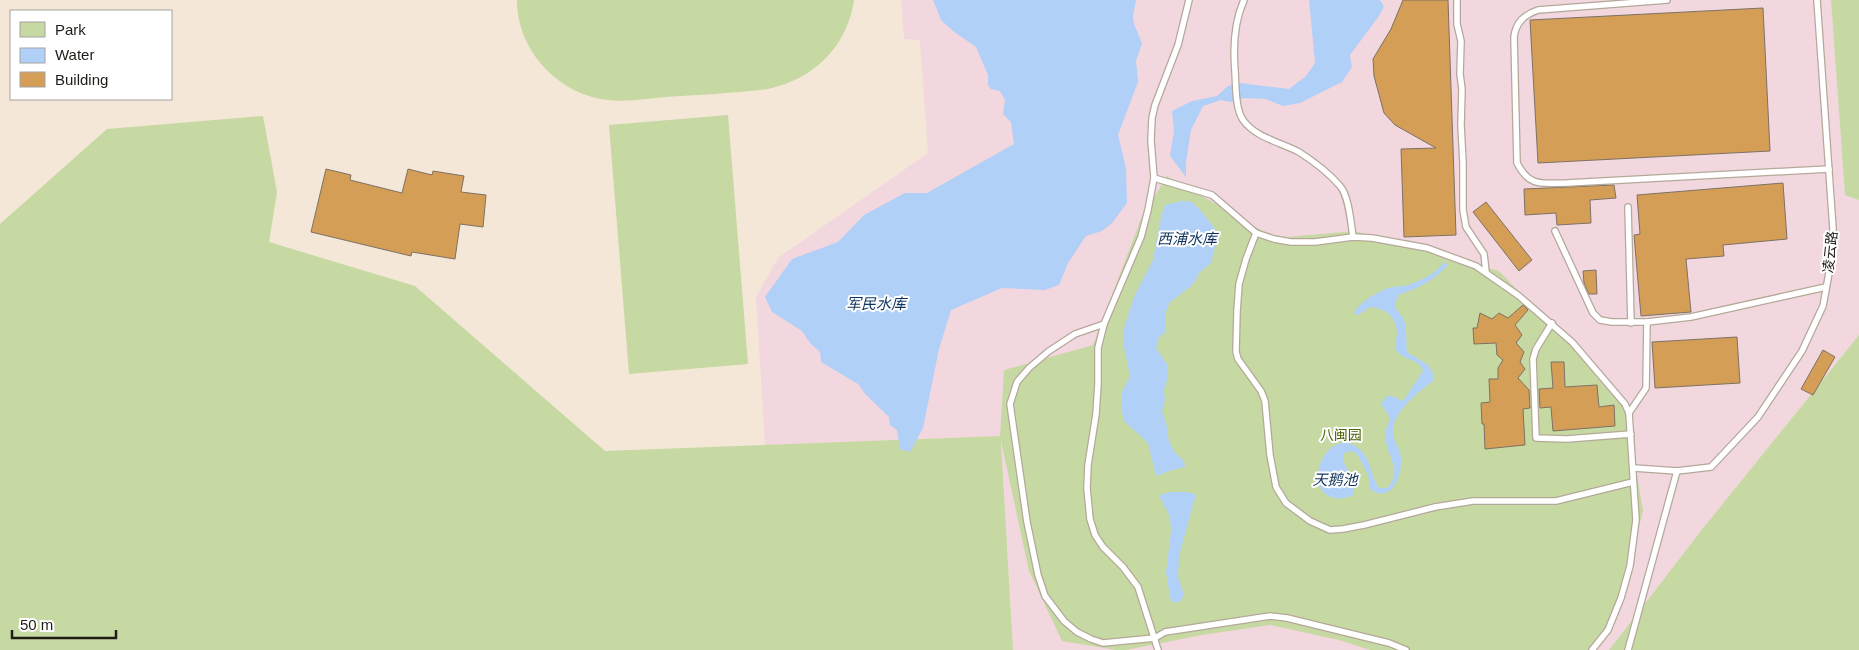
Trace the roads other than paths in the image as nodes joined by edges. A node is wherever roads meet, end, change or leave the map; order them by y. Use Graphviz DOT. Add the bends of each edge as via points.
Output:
graph roads {
  1 [pos="1189,0"];
  2 [pos="1244,0"];
  3 [pos="1457,0"];
  4 [pos="1667,0"];
  5 [pos="1817,0"];
  6 [pos="1829,169"];
  7 [pos="1154,178"];
  8 [pos="1628,207"];
  9 [pos="1554,231"];
  10 [pos="1256,233"];
  11 [pos="1353,237"];
  12 [pos="1486,272"];
  13 [pos="1826,287"];
  14 [pos="1647,322"];
  15 [pos="1552,323"];
  16 [pos="1631,323"];
  17 [pos="1104,324"];
  18 [pos="1629,413"];
  19 [pos="1631,434"];
  20 [pos="1634,468"];
  21 [pos="1677,471"];
  22 [pos="1633,482"];
  23 [pos="1155,638"];
  24 [pos="1158,650"];
  25 [pos="1406,650"];
  26 [pos="1592,650"];
  27 [pos="1628,650"];
  1 -- 7 [label="lane" via="1178,45 1152,118"];
  2 -- 11 [label="lane" via="1235,35 1235,78 1243,119 1264,137 1318,165 1341,187"];
  3 -- 12 [label="lane" via="1461,41 1463,210 1466,227 1484,254"];
  4 -- 6 [label="lane" via="1538,10 1519,22 1515,29 1514,56 1517,163 1523,174 1535,183 1567,183"];
  5 -- 6 [label="lane, 凌云路"];
  6 -- 13 [label="lane, 凌云路" via="1833,229"];
  7 -- 10 [label="lane" via="1212,196"];
  7 -- 17 [label="lane" via="1141,237"];
  8 -- 16 [label="lane"];
  9 -- 16 [label="lane" via="1593,313 1600,320"];
  10 -- 11 [label="lane" via="1291,242"];
  10 -- 22 [label="lane" via="1239,284 1236,352 1265,401 1276,487 1286,503 1310,522 1330,530 1343,529 1473,501 1556,502"];
  11 -- 12 [label="lane" via="1427,248"];
  12 -- 15 [label="lane"];
  13 -- 14 [label="lane" via="1691,317"];
  13 -- 21 [label="lane, 凌云路" via="1823,306 1802,351 1758,417 1711,467"];
  14 -- 16 [label="lane"];
  14 -- 18 [label="lane" via="1646,388"];
  15 -- 18 [label="lane" via="1588,359"];
  15 -- 19 [label="lane" via="1533,359 1536,438"];
  17 -- 23 [label="lane" via="1098,348 1098,394 1088,465 1090,520 1103,547 1138,586"];
  17 -- 23 [label="lane" via="1076,334 1050,351 1017,382 1010,404 1027,522 1038,575 1046,596 1064,621 1077,632 1103,643"];
  18 -- 19 [label="lane"];
  19 -- 20 [label="lane"];
  20 -- 21 [label="lane"];
  20 -- 22 [label="lane"];
  21 -- 27 [label="lane"];
  22 -- 26 [label="lane" via="1636,520 1630,566 1622,598 1608,630"];
  23 -- 24 [label="lane"];
  23 -- 25 [label="lane" via="1165,632 1270,616 1329,627"];
}
